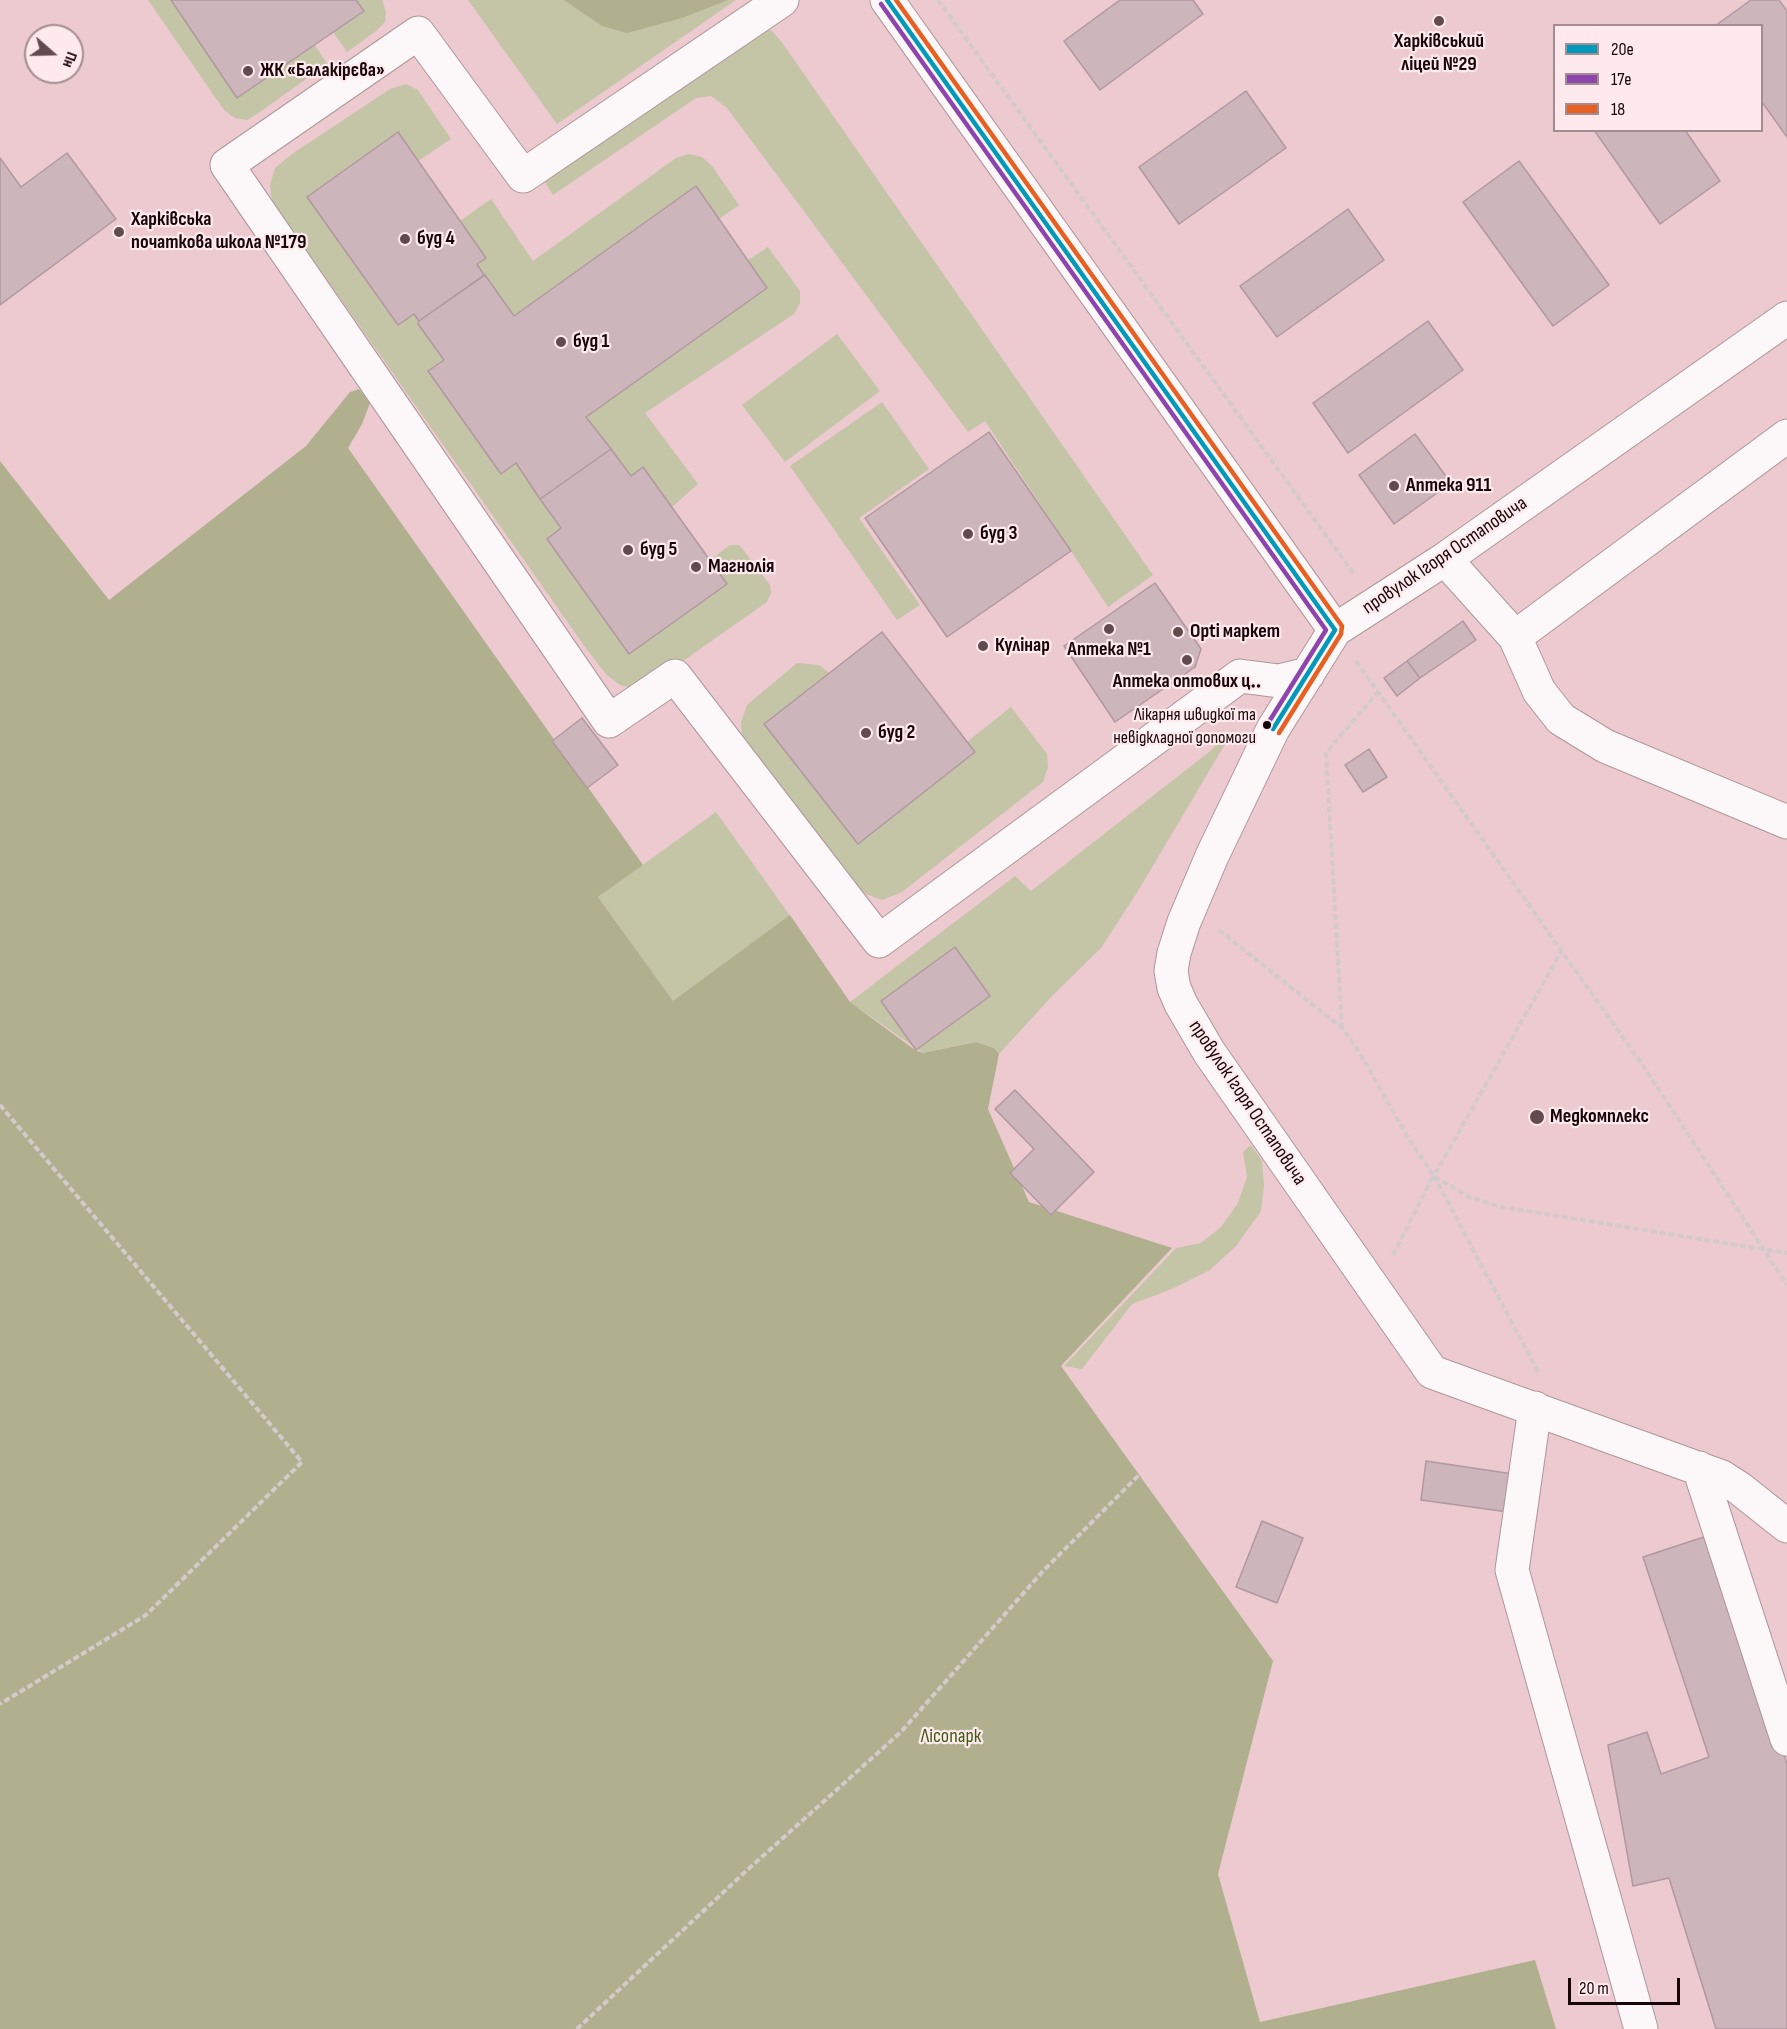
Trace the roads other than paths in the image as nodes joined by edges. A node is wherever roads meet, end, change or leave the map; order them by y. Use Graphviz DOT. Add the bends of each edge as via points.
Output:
graph roads {
  1 [pos="782,0"];
  2 [pos="887,0"];
  3 [pos="1787,318"];
  4 [pos="1787,436"];
  5 [pos="1445,559"];
  6 [pos="1335,630"];
  7 [pos="1515,637"];
  8 [pos="1308,674"];
  9 [pos="1787,822"];
  10 [pos="1549,1413"];
  11 [pos="1699,1468"];
  12 [pos="1787,1526"];
  13 [pos="1787,1739"];
  14 [pos="1641,2029"];
  1 -- 8 [label="street" via="523,176 418,33 228,165 609,721 675,676 879,941 1240,676 1279,681"];
  2 -- 6 [label="street"];
  3 -- 5 [label="street, провулок Ігоря Остаповича"];
  4 -- 7 [label="street"];
  5 -- 6 [label="street, провулок Ігоря Остаповича"];
  5 -- 7 [label="street"];
  6 -- 8 [label="street, провулок Ігоря Остаповича"];
  7 -- 9 [label="street" via="1539,691 1561,719 1605,746"];
  8 -- 10 [label="street, провулок Ігоря Остаповича" via="1273,729 1212,856 1174,953 1174,988 1209,1052 1432,1372"];
  10 -- 11 [label="street"];
  10 -- 14 [label="street" via="1512,1570"];
  11 -- 12 [label="street" via="1739,1488"];
  11 -- 13 [label="street"];
}
